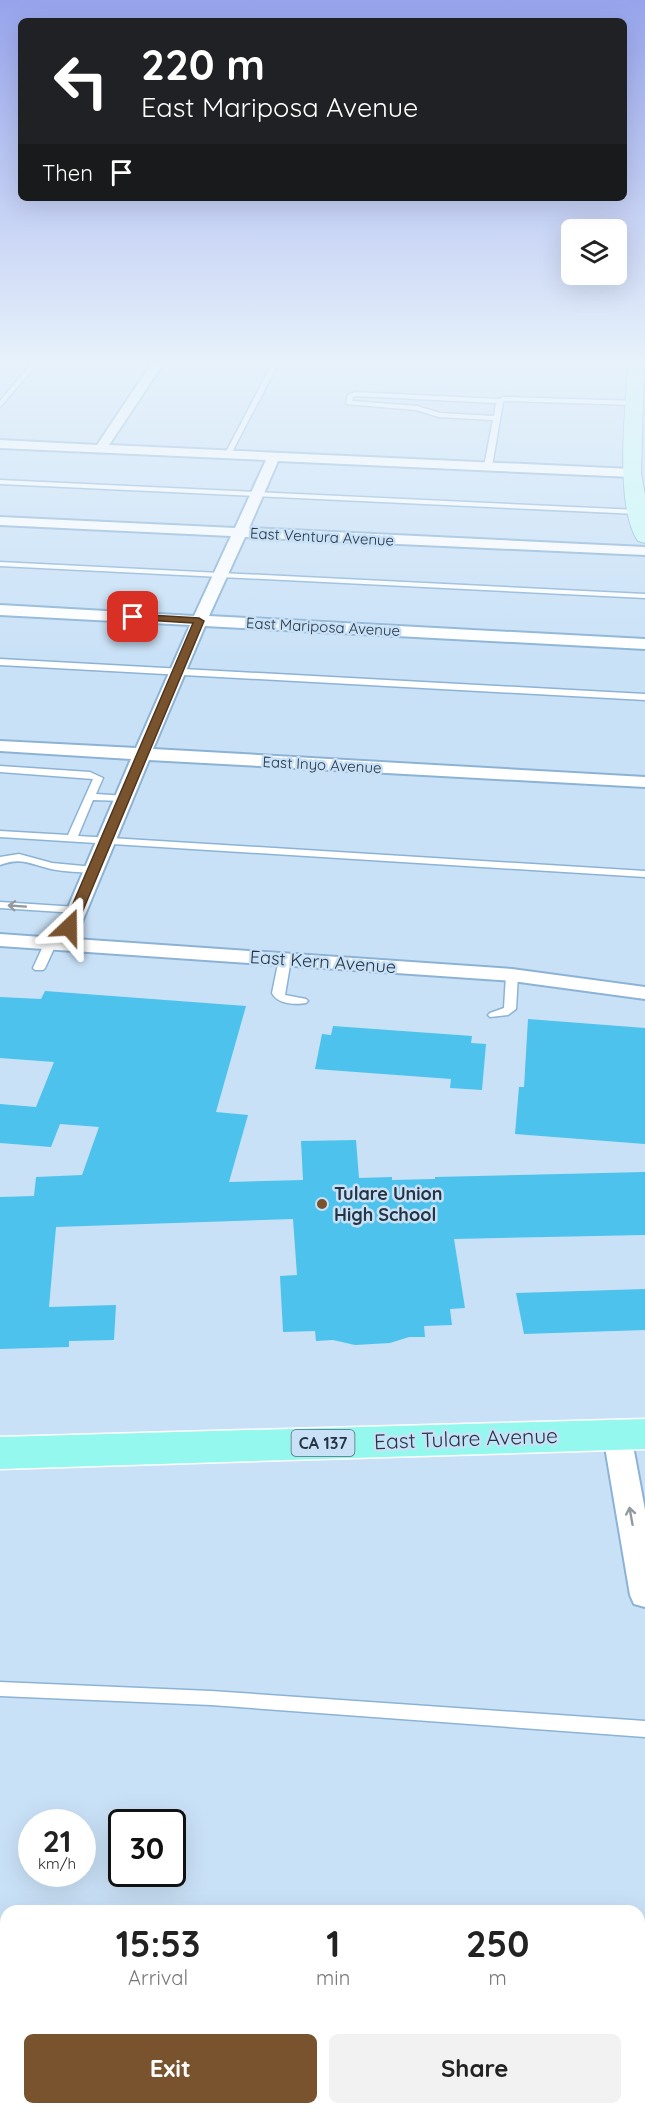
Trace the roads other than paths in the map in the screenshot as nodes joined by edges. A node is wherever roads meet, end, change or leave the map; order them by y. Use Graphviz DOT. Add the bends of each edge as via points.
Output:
graph roads {
  1 [pos="271,463"];
  2 [pos="417,463"];
  3 [pos="489,463"];
  4 [pos="632,463"];
  5 [pos="488,466"];
  6 [pos="632,473"];
  7 [pos="0,482"];
  8 [pos="256,494"];
  9 [pos="638,512"];
  10 [pos="0,521"];
  11 [pos="240,533"];
  12 [pos="645,537"];
  13 [pos="645,551"];
  14 [pos="0,564"];
  15 [pos="220,575"];
  16 [pos="645,596"];
  17 [pos="0,610"];
  18 [pos="199,621"];
  19 [pos="645,644"];
  20 [pos="0,662"];
  21 [pos="177,671"];
  22 [pos="645,697"];
  23 [pos="0,746"];
  24 [pos="143,755"];
  25 [pos="0,769"];
  26 [pos="645,782"];
  27 [pos="90,797"];
  28 [pos="124,798"];
  29 [pos="0,834"];
  30 [pos="72,838"];
  31 [pos="106,840"];
  32 [pos="0,862"];
  33 [pos="93,870"];
  34 [pos="645,874"];
  35 [pos="0,905"];
  36 [pos="77,910"];
  37 [pos="0,940"];
  38 [pos="56,944"];
  39 [pos="285,959"];
  40 [pos="39,968"];
  41 [pos="512,975"];
  42 [pos="645,993"];
  43 [pos="302,1001"];
  44 [pos="494,1015"];
  45 [pos="631,1434"];
  46 [pos="0,1453"];
  47 [pos="645,1595"];
  48 [pos="0,1689"];
  49 [pos="645,1729"];
  1 -- 8 [label="street"];
  2 -- 5 [label="street"];
  3 -- 5 [label="lane"];
  4 -- 6 [label="main road"];
  5 -- 6 [label="street"];
  6 -- 9 [label="main road"];
  7 -- 8 [label="lane"];
  8 -- 9 [label="lane"];
  8 -- 11 [label="street"];
  9 -- 12 [label="main road"];
  10 -- 11 [label="street, East Ventura Avenue"];
  11 -- 13 [label="street, East Ventura Avenue"];
  11 -- 15 [label="street"];
  14 -- 15 [label="lane"];
  15 -- 16 [label="lane"];
  15 -- 18 [label="street"];
  17 -- 18 [label="street, East Mariposa Avenue"];
  18 -- 19 [label="street, East Mariposa Avenue"];
  18 -- 21 [label="street"];
  20 -- 21 [label="lane"];
  21 -- 22 [label="lane"];
  21 -- 24 [label="street"];
  23 -- 24 [label="street, East Inyo Avenue"];
  24 -- 26 [label="street, East Inyo Avenue"];
  24 -- 28 [label="street"];
  25 -- 27 [label="lane" via="90,775 98,778"];
  27 -- 28 [label="lane"];
  27 -- 30 [label="lane"];
  28 -- 31 [label="street"];
  29 -- 30 [label="lane"];
  30 -- 31 [label="lane"];
  31 -- 33 [label="street"];
  31 -- 34 [label="lane"];
  32 -- 33 [label="lane" via="19,856 52,866"];
  33 -- 36 [label="street"];
  36 -- 35 [label="lane, one-way"];
  36 -- 38 [label="street"];
  37 -- 38 [label="street, East Kern Avenue"];
  38 -- 39 [label="street, East Kern Avenue"];
  38 -- 40 [label="lane"];
  39 -- 41 [label="street, East Kern Avenue"];
  39 -- 43 [label="lane" via="280,998"];
  41 -- 42 [label="street, East Kern Avenue"];
  41 -- 44 [label="lane" via="510,1009"];
  45 -- 46 [label="main road, East Tulare Avenue / CA 137"];
  47 -- 45 [label="street, one-way"];
  48 -- 49 [label="lane" via="211,1698"];
}
